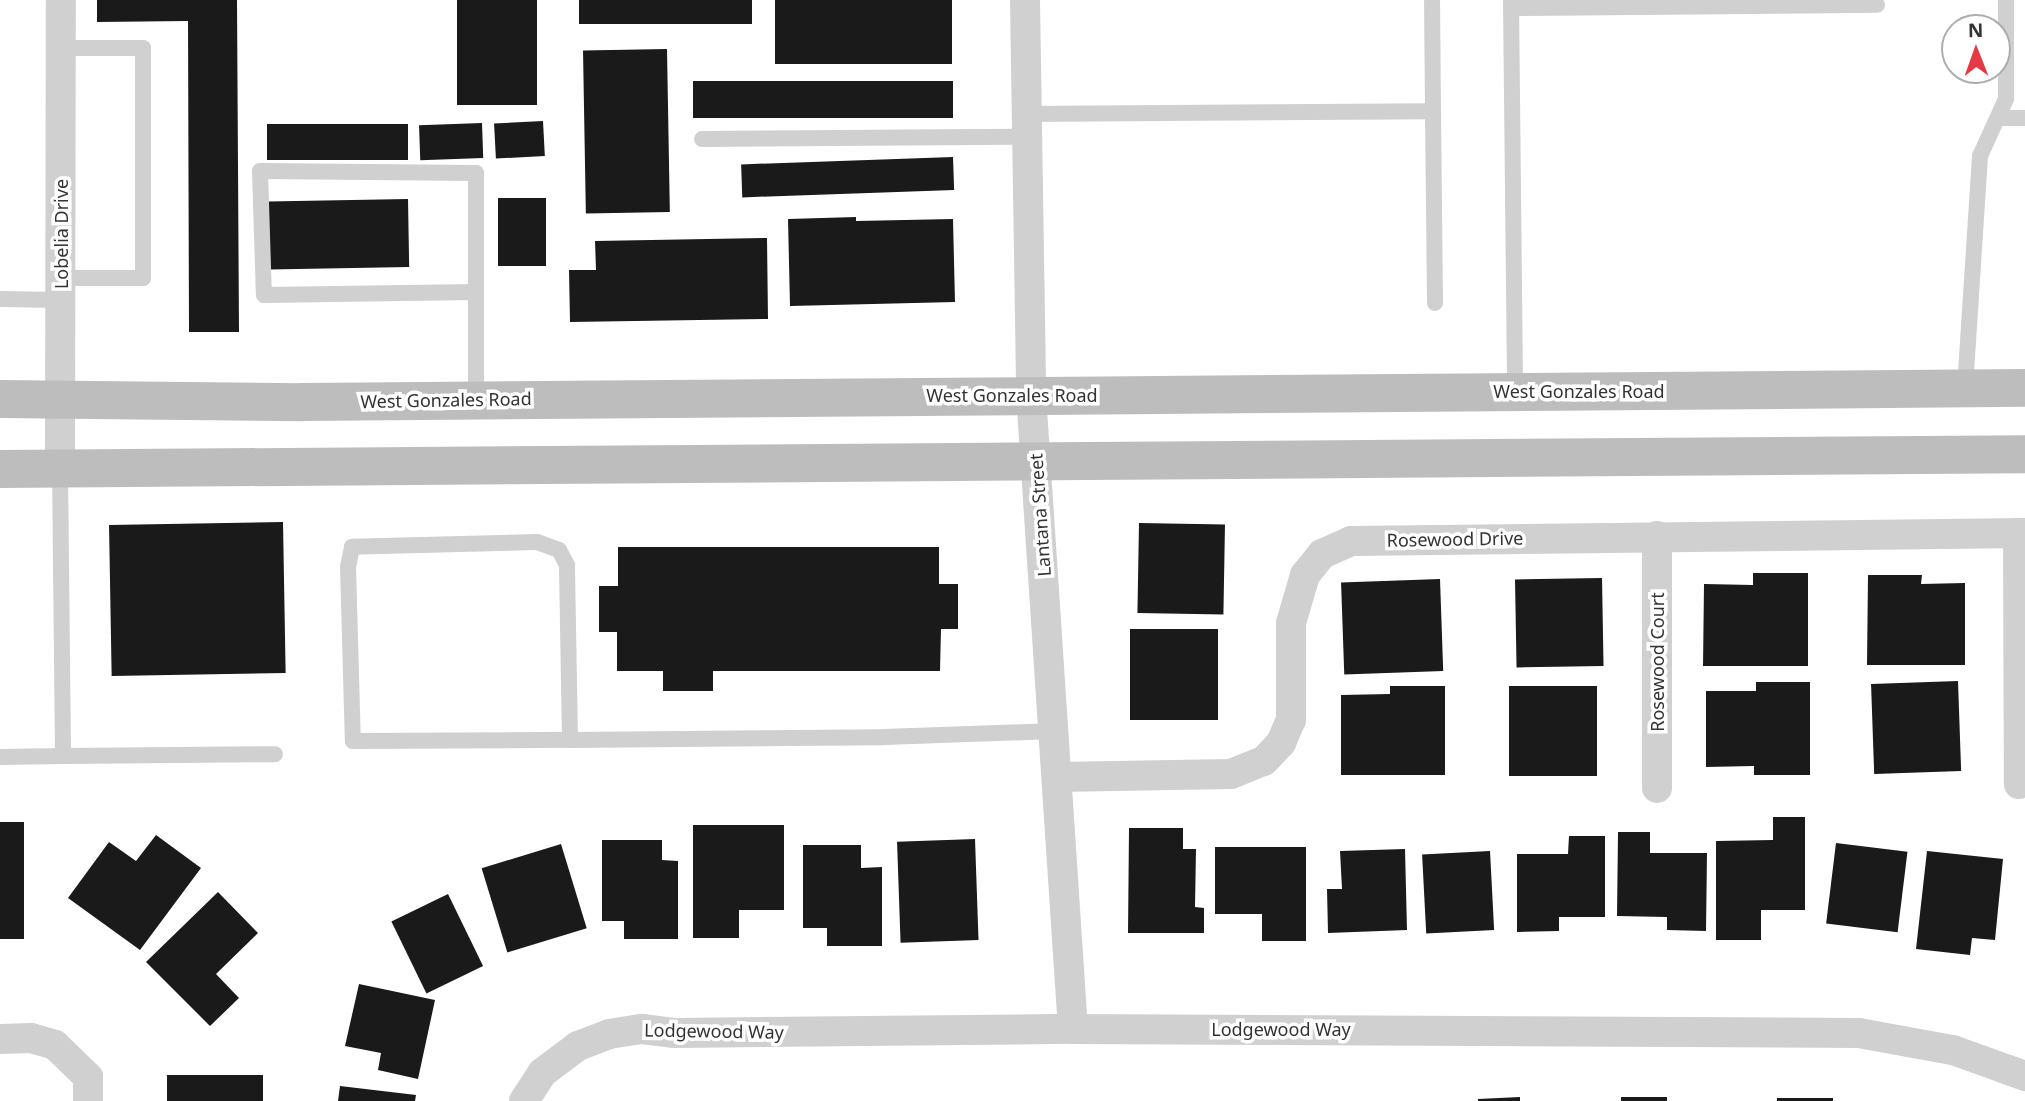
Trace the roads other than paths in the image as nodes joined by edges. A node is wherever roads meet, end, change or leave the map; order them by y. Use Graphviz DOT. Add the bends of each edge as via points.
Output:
graph roads {
  1 [pos="61,0"];
  2 [pos="1025,0"];
  3 [pos="1432,0"];
  4 [pos="2006,0"];
  5 [pos="1511,4"];
  6 [pos="1877,5"];
  7 [pos="61,48"];
  8 [pos="1433,111"];
  9 [pos="1998,118"];
  10 [pos="2025,118"];
  11 [pos="1027,126"];
  12 [pos="702,139"];
  13 [pos="60,289"];
  14 [pos="476,292"];
  15 [pos="0,299"];
  16 [pos="1435,303"];
  17 [pos="1965,388"];
  18 [pos="2025,388"];
  19 [pos="1515,391"];
  20 [pos="1031,394"];
  21 [pos="0,399"];
  22 [pos="61,400"];
  23 [pos="476,400"];
  24 [pos="2025,454"];
  25 [pos="1036,462"];
  26 [pos="0,468"];
  27 [pos="60,468"];
  28 [pos="2022,533"];
  29 [pos="1657,536"];
  30 [pos="1054,731"];
  31 [pos="570,740"];
  32 [pos="275,754"];
  33 [pos="63,756"];
  34 [pos="0,757"];
  35 [pos="1057,777"];
  36 [pos="2019,784"];
  37 [pos="1657,788"];
  38 [pos="1073,1029"];
  39 [pos="0,1039"];
  40 [pos="2025,1076"];
  41 [pos="88,1101"];
  42 [pos="524,1101"];
  1 -- 7 [label="street, Lobelia Drive"];
  2 -- 11 [label="street, Lantana Street"];
  3 -- 8 [label="lane"];
  4 -- 9 [label="lane" via="2006,99"];
  5 -- 6 [label="lane"];
  5 -- 19 [label="lane"];
  7 -- 13 [label="street, Lobelia Drive"];
  7 -- 13 [label="lane" via="143,48 143,278"];
  8 -- 11 [label="lane"];
  8 -- 16 [label="lane"];
  9 -- 10 [label="lane"];
  9 -- 17 [label="lane" via="1980,156"];
  11 -- 12 [label="lane"];
  11 -- 20 [label="street, Lantana Street"];
  13 -- 15 [label="lane"];
  13 -- 22 [label="street, Lobelia Drive"];
  14 -- 14 [label="lane" via="476,173 260,171 264,295"];
  14 -- 23 [label="lane"];
  17 -- 18 [label="main road, West Gonzales Road"];
  17 -- 19 [label="main road, West Gonzales Road"];
  19 -- 20 [label="main road, West Gonzales Road"];
  20 -- 23 [label="main road, West Gonzales Road"];
  20 -- 25 [label="street, Lantana Street"];
  21 -- 22 [label="main road, West Gonzales Road"];
  22 -- 23 [label="main road, West Gonzales Road"];
  22 -- 27 [label="street, Lobelia Drive"];
  24 -- 25 [label="main road"];
  25 -- 27 [label="main road"];
  25 -- 30 [label="street, Lantana Street"];
  26 -- 27 [label="main road"];
  27 -- 33 [label="lane"];
  28 -- 29 [label="street, Rosewood Drive"];
  28 -- 36 [label="street"];
  29 -- 35 [label="street, Rosewood Drive" via="1351,541 1322,554 1305,575 1291,622 1291,720 1281,743 1264,761 1231,774"];
  29 -- 37 [label="street, Rosewood Court"];
  30 -- 31 [label="lane"];
  30 -- 35 [label="street, Lantana Street"];
  31 -- 31 [label="lane" via="353,741 348,567 352,547 368,543 537,542 559,550 567,565"];
  32 -- 33 [label="lane"];
  33 -- 34 [label="lane"];
  35 -- 38 [label="street, Lantana Street"];
  38 -- 40 [label="street, Lodgewood Way" via="1859,1033 1952,1050"];
  38 -- 42 [label="street, Lodgewood Way" via="642,1029 609,1034 578,1046 542,1073"];
  39 -- 41 [label="street" via="31,1038 55,1045 88,1077"];
}
